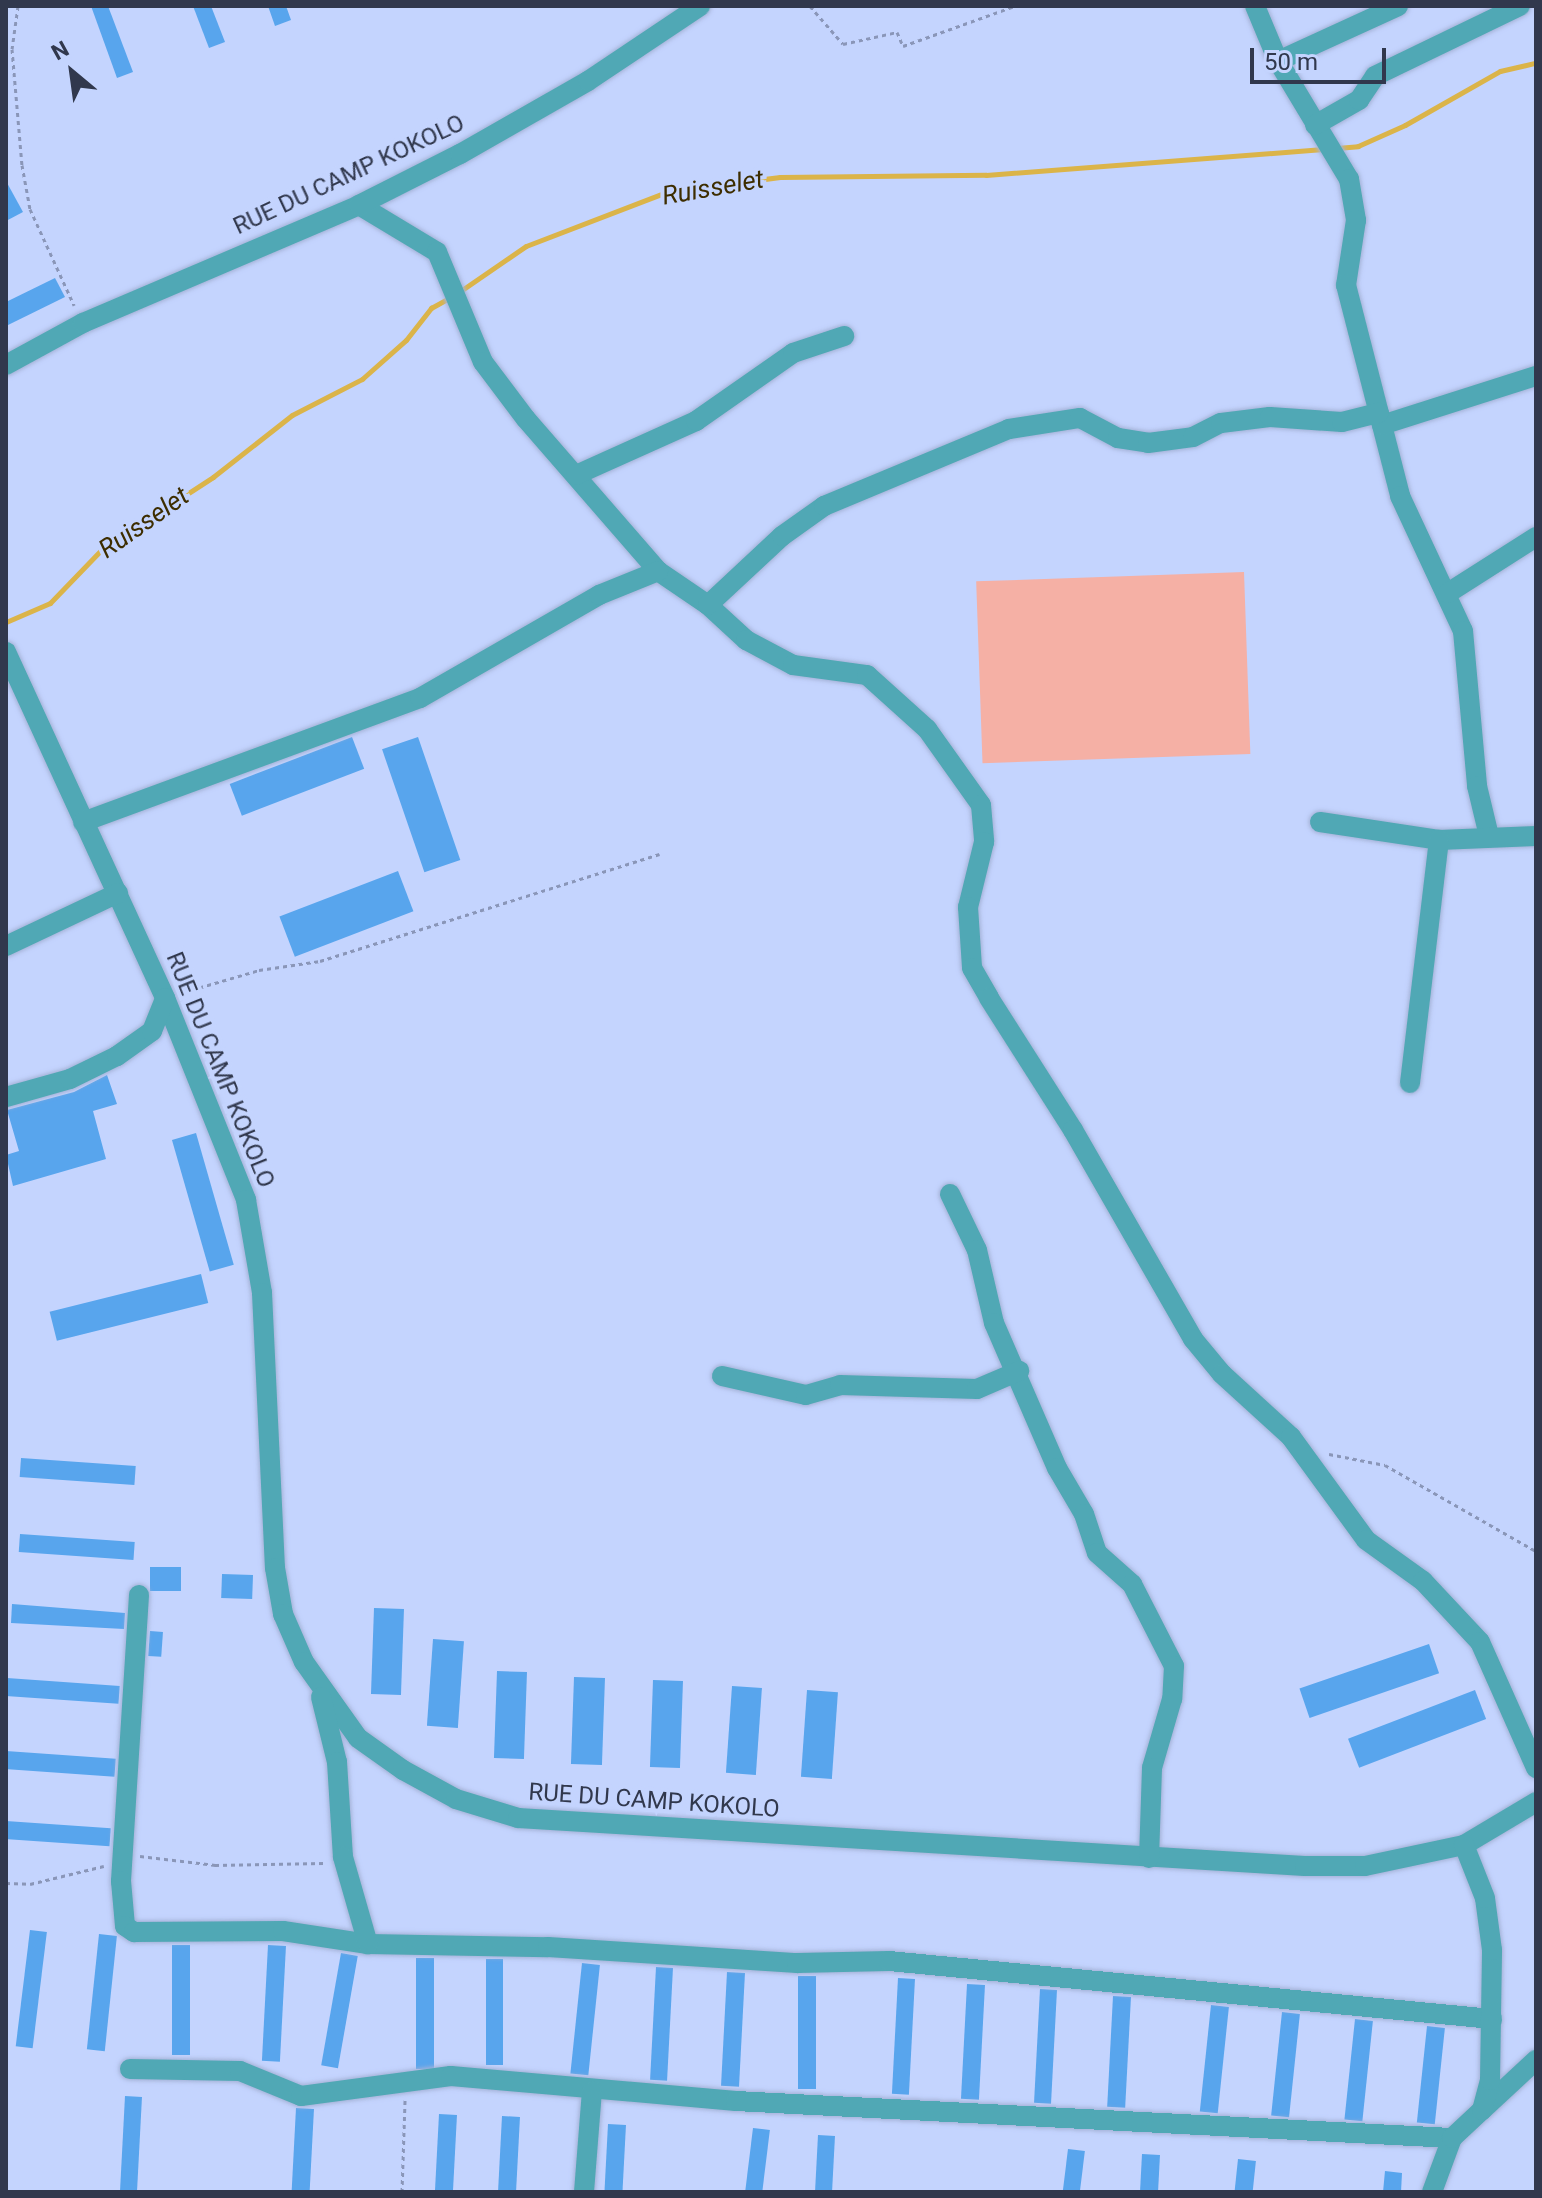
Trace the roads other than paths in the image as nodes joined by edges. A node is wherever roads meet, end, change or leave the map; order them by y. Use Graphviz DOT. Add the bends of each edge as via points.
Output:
graph roads {
  1 [pos="700,6"];
  2 [pos="1255,6"];
  3 [pos="1398,6"];
  4 [pos="1520,6"];
  5 [pos="1278,61"];
  6 [pos="1315,125"];
  7 [pos="359,205"];
  8 [pos="844,336"];
  9 [pos="6,365"];
  10 [pos="1536,376"];
  11 [pos="1381,419"];
  12 [pos="576,475"];
  13 [pos="1536,537"];
  14 [pos="658,571"];
  15 [pos="1448,593"];
  16 [pos="708,605"];
  17 [pos="6,652"];
  18 [pos="83,822"];
  19 [pos="1320,822"];
  20 [pos="1489,836"];
  21 [pos="1536,836"];
  22 [pos="1439,840"];
  23 [pos="118,893"];
  24 [pos="6,946"];
  25 [pos="165,998"];
  26 [pos="1410,1083"];
  27 [pos="6,1097"];
  28 [pos="950,1194"];
  29 [pos="1019,1371"];
  30 [pos="722,1376"];
  31 [pos="139,1595"];
  32 [pos="317,1682"];
  33 [pos="1536,1768"];
  34 [pos="1536,1802"];
  35 [pos="1464,1845"];
  36 [pos="1149,1858"];
  37 [pos="368,1944"];
  38 [pos="1492,2019"];
  39 [pos="1536,2060"];
  40 [pos="130,2069"];
  41 [pos="592,2091"];
  42 [pos="1482,2110"];
  43 [pos="1452,2138"];
  44 [pos="584,2192"];
  45 [pos="1432,2192"];
  1 -- 7 [label="street, RUE DU CAMP KOKOLO" via="588,81"];
  2 -- 5 [label="street"];
  3 -- 5 [label="street"];
  4 -- 6 [label="street" via="1375,76 1359,100"];
  5 -- 6 [label="street"];
  6 -- 11 [label="street" via="1349,179 1354,197 1356,220 1346,285"];
  7 -- 9 [label="street, RUE DU CAMP KOKOLO" via="83,323"];
  7 -- 12 [label="street" via="437,252 483,362"];
  8 -- 12 [label="street" via="793,353 696,421"];
  10 -- 11 [label="street"];
  11 -- 15 [label="street" via="1400,496"];
  11 -- 16 [label="street" via="1234,421 1193,437 1148,443 1118,438 1080,418 1009,429 824,506 782,536"];
  12 -- 14 [label="street"];
  13 -- 15 [label="street"];
  14 -- 16 [label="street"];
  14 -- 18 [label="street" via="564,613 420,698"];
  15 -- 20 [label="street" via="1470,670 1477,786"];
  16 -- 33 [label="street" via="746,640 793,665 867,675 927,729 981,805 984,842 968,907 972,968 1073,1130 1179,1319 1222,1374 1304,1454 1366,1540 1423,1581 1480,1642"];
  17 -- 18 [label="street, RUE DU CAMP KOKOLO"];
  18 -- 23 [label="street, RUE DU CAMP KOKOLO"];
  19 -- 22 [label="street"];
  20 -- 21 [label="street"];
  20 -- 22 [label="street"];
  22 -- 26 [label="street"];
  23 -- 24 [label="street"];
  23 -- 25 [label="street, RUE DU CAMP KOKOLO"];
  25 -- 27 [label="street" via="152,1031 117,1056 70,1079"];
  25 -- 32 [label="street, RUE DU CAMP KOKOLO" via="246,1200 262,1293 275,1568 283,1614"];
  28 -- 29 [label="street" via="977,1250 994,1323"];
  29 -- 30 [label="street" via="977,1389 840,1385 806,1395"];
  29 -- 36 [label="street" via="1097,1553 1132,1584 1174,1666 1172,1699 1152,1768"];
  31 -- 37 [label="street" via="124,1922 134,1932 283,1931"];
  32 -- 36 [label="street, RUE DU CAMP KOKOLO" via="358,1738 403,1770 456,1799 518,1818"];
  32 -- 37 [label="street" via="337,1762 343,1857"];
  34 -- 35 [label="street, RUE DU CAMP KOKOLO"];
  35 -- 36 [label="street, RUE DU CAMP KOKOLO" via="1365,1866"];
  35 -- 38 [label="street" via="1485,1898"];
  37 -- 38 [label="street" via="548,1947 797,1963 889,1961"];
  38 -- 42 [label="street" via="1490,2080"];
  39 -- 42 [label="street"];
  40 -- 41 [label="street" via="240,2071 301,2096 451,2076"];
  41 -- 43 [label="street"];
  41 -- 44 [label="street"];
  42 -- 43 [label="street"];
  43 -- 45 [label="street"];
}
